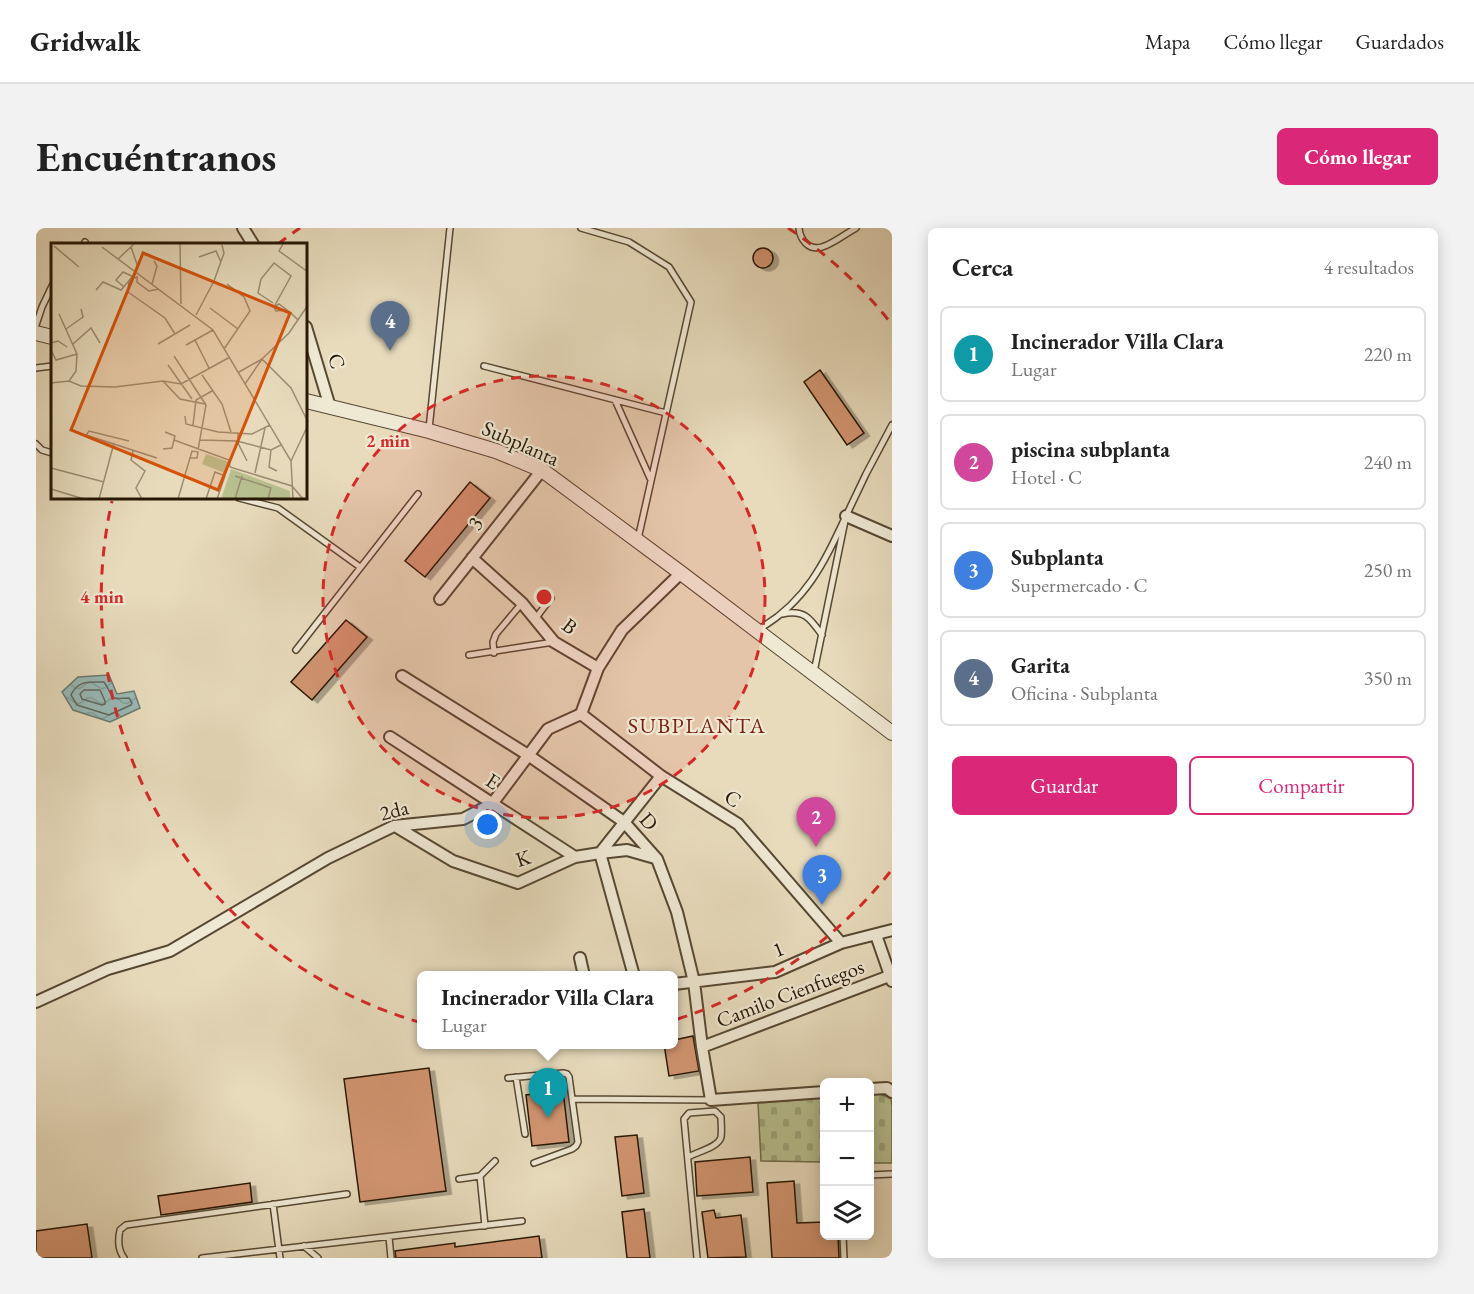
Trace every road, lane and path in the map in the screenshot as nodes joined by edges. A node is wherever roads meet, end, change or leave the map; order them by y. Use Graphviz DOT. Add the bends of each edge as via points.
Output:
graph roads {
  1 [pos="243,228"];
  2 [pos="450,228"];
  3 [pos="581,228"];
  4 [pos="799,228"];
  5 [pos="856,228"];
  6 [pos="252,243"];
  7 [pos="51,288"];
  8 [pos="39,306"];
  9 [pos="36,325"];
  10 [pos="36,333"];
  11 [pos="308,334"];
  12 [pos="51,337"];
  13 [pos="51,366"];
  14 [pos="484,366"];
  15 [pos="36,368"];
  16 [pos="615,400"];
  17 [pos="308,402"];
  18 [pos="330,407"];
  19 [pos="666,413"];
  20 [pos="892,425"];
  21 [pos="429,431"];
  22 [pos="36,444"];
  23 [pos="51,453"];
  24 [pos="542,470"];
  25 [pos="651,479"];
  26 [pos="418,494"];
  27 [pos="246,500"];
  28 [pos="846,516"];
  29 [pos="892,536"];
  30 [pos="637,541"];
  31 [pos="472,558"];
  32 [pos="360,567"];
  33 [pos="681,573"];
  34 [pos="551,598"];
  35 [pos="440,599"];
  36 [pos="522,603"];
  37 [pos="781,614"];
  38 [pos="535,619"];
  39 [pos="757,631"];
  40 [pos="822,635"];
  41 [pos="554,642"];
  42 [pos="296,650"];
  43 [pos="494,652"];
  44 [pos="469,656"];
  45 [pos="598,668"];
  46 [pos="814,674"];
  47 [pos="402,676"];
  48 [pos="581,714"];
  49 [pos="892,733"];
  50 [pos="390,737"];
  51 [pos="528,755"];
  52 [pos="661,776"];
  53 [pos="492,804"];
  54 [pos="624,822"];
  55 [pos="394,826"];
  56 [pos="600,853"];
  57 [pos="575,857"];
  58 [pos="657,859"];
  59 [pos="892,930"];
  60 [pos="876,935"];
  61 [pos="841,943"];
  62 [pos="580,958"];
  63 [pos="583,971"];
  64 [pos="633,971"];
  65 [pos="891,977"];
  66 [pos="694,982"];
  67 [pos="678,984"];
  68 [pos="36,1002"];
  69 [pos="702,1047"];
  70 [pos="516,1077"];
  71 [pos="508,1078"];
  72 [pos="874,1089"];
  73 [pos="820,1092"];
  74 [pos="892,1092"];
  75 [pos="572,1099"];
  76 [pos="711,1100"];
  77 [pos="525,1134"];
  78 [pos="688,1157"];
  79 [pos="495,1161"];
  80 [pos="534,1163"];
  81 [pos="892,1174"];
  82 [pos="874,1175"];
  83 [pos="480,1176"];
  84 [pos="459,1179"];
  85 [pos="347,1194"];
  86 [pos="273,1204"];
  87 [pos="522,1221"];
  88 [pos="484,1226"];
  89 [pos="389,1237"];
  90 [pos="843,1240"];
  91 [pos="304,1246"];
  92 [pos="279,1249"];
  93 [pos="124,1258"];
  94 [pos="202,1258"];
  95 [pos="280,1258"];
  96 [pos="318,1258"];
  97 [pos="392,1258"];
  98 [pos="697,1258"];
  99 [pos="844,1258"];
  1 -- 6 [label="street"];
  2 -- 21 [label="lane"];
  3 -- 19 [label="lane" via="629,242 669,267 691,302"];
  4 -- 5 [label="lane" via="803,242 821,248"];
  7 -- 8 [label="lane"];
  8 -- 9 [label="lane"];
  10 -- 12 [label="street"];
  11 -- 18 [label="street, C"];
  13 -- 15 [label="lane"];
  14 -- 16 [label="lane"];
  16 -- 19 [label="lane"];
  16 -- 25 [label="lane"];
  17 -- 18 [label="street, Subplanta"];
  18 -- 21 [label="street, Subplanta"];
  19 -- 25 [label="lane"];
  20 -- 28 [label="lane"];
  21 -- 24 [label="street, Subplanta"];
  22 -- 23 [label="lane"];
  24 -- 30 [label="street, Subplanta"];
  24 -- 31 [label="street, 3"];
  25 -- 30 [label="lane"];
  26 -- 32 [label="lane"];
  27 -- 32 [label="lane" via="278,508"];
  28 -- 29 [label="street"];
  28 -- 37 [label="lane" via="824,562 805,590"];
  28 -- 40 [label="lane"];
  30 -- 33 [label="street, Subplanta"];
  31 -- 35 [label="street, 3"];
  31 -- 36 [label="street, B"];
  32 -- 42 [label="lane"];
  33 -- 39 [label="street, Subplanta"];
  33 -- 45 [label="street" via="622,630"];
  34 -- 38 [label="lane"];
  36 -- 38 [label="street, B"];
  36 -- 43 [label="lane" via="496,633"];
  37 -- 39 [label="lane"];
  37 -- 40 [label="lane" via="804,615"];
  38 -- 41 [label="street, B"];
  39 -- 46 [label="street, Subplanta"];
  40 -- 46 [label="lane"];
  41 -- 43 [label="lane"];
  41 -- 45 [label="street, B"];
  43 -- 44 [label="lane"];
  45 -- 48 [label="street"];
  46 -- 49 [label="street, Subplanta"];
  47 -- 51 [label="street, D"];
  48 -- 51 [label="street, 2da" via="548,729"];
  48 -- 52 [label="street, C"];
  50 -- 53 [label="street, E"];
  51 -- 53 [label="street, 2da"];
  51 -- 54 [label="street, D"];
  52 -- 54 [label="street"];
  52 -- 61 [label="street, C" via="738,824"];
  53 -- 55 [label="street, 2da" via="463,819"];
  53 -- 57 [label="street, E"];
  54 -- 56 [label="street"];
  54 -- 58 [label="street, D"];
  55 -- 57 [label="street, K" via="453,861 518,883"];
  55 -- 68 [label="street, 2da" via="328,858 170,951 108,969"];
  56 -- 57 [label="street, K"];
  56 -- 58 [label="street, K" via="627,850"];
  56 -- 64 [label="street"];
  58 -- 66 [label="street, D" via="677,912"];
  59 -- 60 [label="street, 1"];
  60 -- 61 [label="street, 1"];
  60 -- 65 [label="street"];
  61 -- 66 [label="street, 1" via="775,972"];
  62 -- 63 [label="street"];
  65 -- 69 [label="street, Camilo Cienfuegos"];
  66 -- 67 [label="street, 1"];
  66 -- 69 [label="street, D"];
  69 -- 76 [label="street, D"];
  70 -- 71 [label="lane"];
  70 -- 75 [label="lane" via="567,1074"];
  70 -- 77 [label="lane"];
  72 -- 74 [label="street" via="887,1088"];
  73 -- 76 [label="street"];
  75 -- 76 [label="lane"];
  75 -- 80 [label="lane" via="576,1146"];
  78 -- 78 [label="lane" via="684,1119 689,1113 715,1111 721,1117 719,1142"];
  78 -- 98 [label="lane"];
  79 -- 83 [label="lane"];
  81 -- 82 [label="lane"];
  83 -- 84 [label="lane"];
  83 -- 88 [label="lane"];
  85 -- 86 [label="lane"];
  86 -- 92 [label="lane"];
  86 -- 93 [label="lane" via="126,1225 118,1237"];
  87 -- 88 [label="lane"];
  88 -- 89 [label="lane"];
  89 -- 91 [label="lane"];
  89 -- 97 [label="lane"];
  90 -- 99 [label="lane"];
  91 -- 92 [label="lane"];
  91 -- 96 [label="lane"];
  92 -- 94 [label="lane"];
  92 -- 95 [label="lane"];
}
